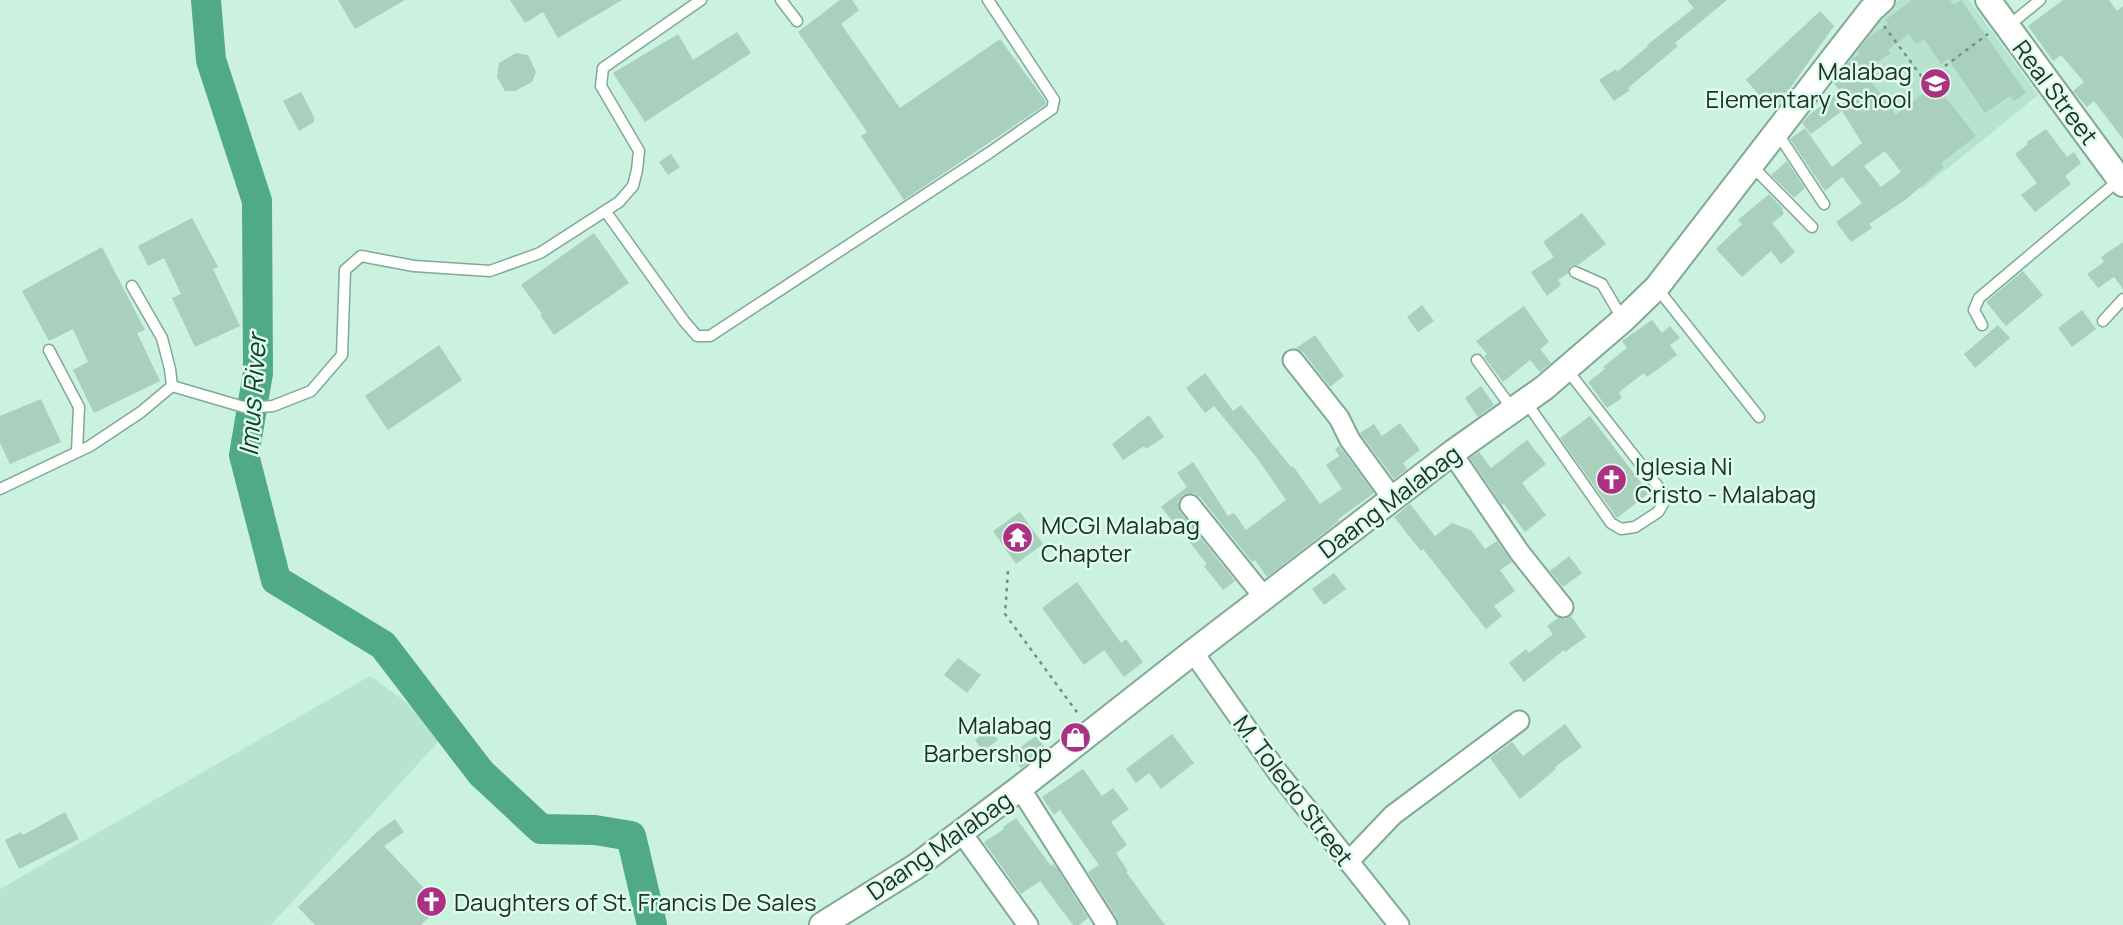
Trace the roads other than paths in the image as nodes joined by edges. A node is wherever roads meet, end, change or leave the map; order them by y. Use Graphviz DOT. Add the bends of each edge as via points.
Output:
graph roads {
  1 [pos="781,0"];
  2 [pos="988,0"];
  3 [pos="1988,0"];
  4 [pos="2040,0"];
  5 [pos="697,1"];
  6 [pos="1877,5"];
  7 [pos="797,21"];
  8 [pos="2005,25"];
  9 [pos="1776,132"];
  10 [pos="1751,165"];
  11 [pos="2121,182"];
  12 [pos="1824,204"];
  13 [pos="606,212"];
  14 [pos="1812,227"];
  15 [pos="1575,272"];
  16 [pos="132,286"];
  17 [pos="1657,288"];
  18 [pos="2123,299"];
  19 [pos="1623,320"];
  20 [pos="2102,321"];
  21 [pos="1982,325"];
  22 [pos="49,350"];
  23 [pos="1293,359"];
  24 [pos="1477,360"];
  25 [pos="1566,368"];
  26 [pos="172,386"];
  27 [pos="1520,406"];
  28 [pos="1759,417"];
  29 [pos="77,452"];
  30 [pos="1452,453"];
  31 [pos="0,489"];
  32 [pos="1393,499"];
  33 [pos="1190,505"];
  34 [pos="1264,597"];
  35 [pos="1563,607"];
  36 [pos="1193,652"];
  37 [pos="1519,721"];
  38 [pos="1020,788"];
  39 [pos="961,832"];
  40 [pos="1348,862"];
  41 [pos="822,925"];
  42 [pos="1028,925"];
  43 [pos="1107,925"];
  44 [pos="1399,925"];
  1 -- 7 [label="lane"];
  2 -- 13 [label="lane" via="1054,100 1052,109 710,337 697,336 684,321"];
  3 -- 8 [label="street, Real Street"];
  4 -- 8 [label="lane"];
  5 -- 13 [label="lane" via="603,68 601,86 639,151 633,186"];
  6 -- 9 [label="street, Daang Malabag"];
  8 -- 11 [label="street, Real Street"];
  9 -- 10 [label="street, Daang Malabag"];
  9 -- 12 [label="lane"];
  10 -- 14 [label="lane"];
  10 -- 17 [label="street, Daang Malabag"];
  11 -- 21 [label="lane" via="1979,298 1975,310"];
  13 -- 26 [label="lane" via="540,253 490,271 414,266 361,256 345,270 342,355 312,391 274,406 247,408"];
  15 -- 19 [label="lane" via="1602,284"];
  16 -- 26 [label="lane" via="162,338"];
  17 -- 19 [label="street, Daang Malabag"];
  17 -- 28 [label="lane"];
  18 -- 20 [label="lane"];
  19 -- 25 [label="street, Daang Malabag"];
  22 -- 29 [label="lane" via="79,407"];
  23 -- 32 [label="street"];
  24 -- 27 [label="lane"];
  25 -- 27 [label="street, Daang Malabag"];
  25 -- 27 [label="lane" via="1663,494 1658,512 1635,527 1621,529 1611,523"];
  26 -- 29 [label="lane" via="141,412"];
  27 -- 30 [label="street, Daang Malabag"];
  29 -- 31 [label="lane"];
  30 -- 32 [label="street, Daang Malabag"];
  30 -- 35 [label="street"];
  32 -- 34 [label="street, Daang Malabag"];
  33 -- 34 [label="street"];
  34 -- 36 [label="street, Daang Malabag"];
  36 -- 38 [label="street, Daang Malabag"];
  36 -- 40 [label="street, M. Toledo Street"];
  37 -- 40 [label="street" via="1392,815"];
  38 -- 39 [label="street, Daang Malabag"];
  38 -- 43 [label="street"];
  39 -- 41 [label="street, Daang Malabag" via="915,867"];
  39 -- 42 [label="street"];
  40 -- 44 [label="street, M. Toledo Street"];
}
